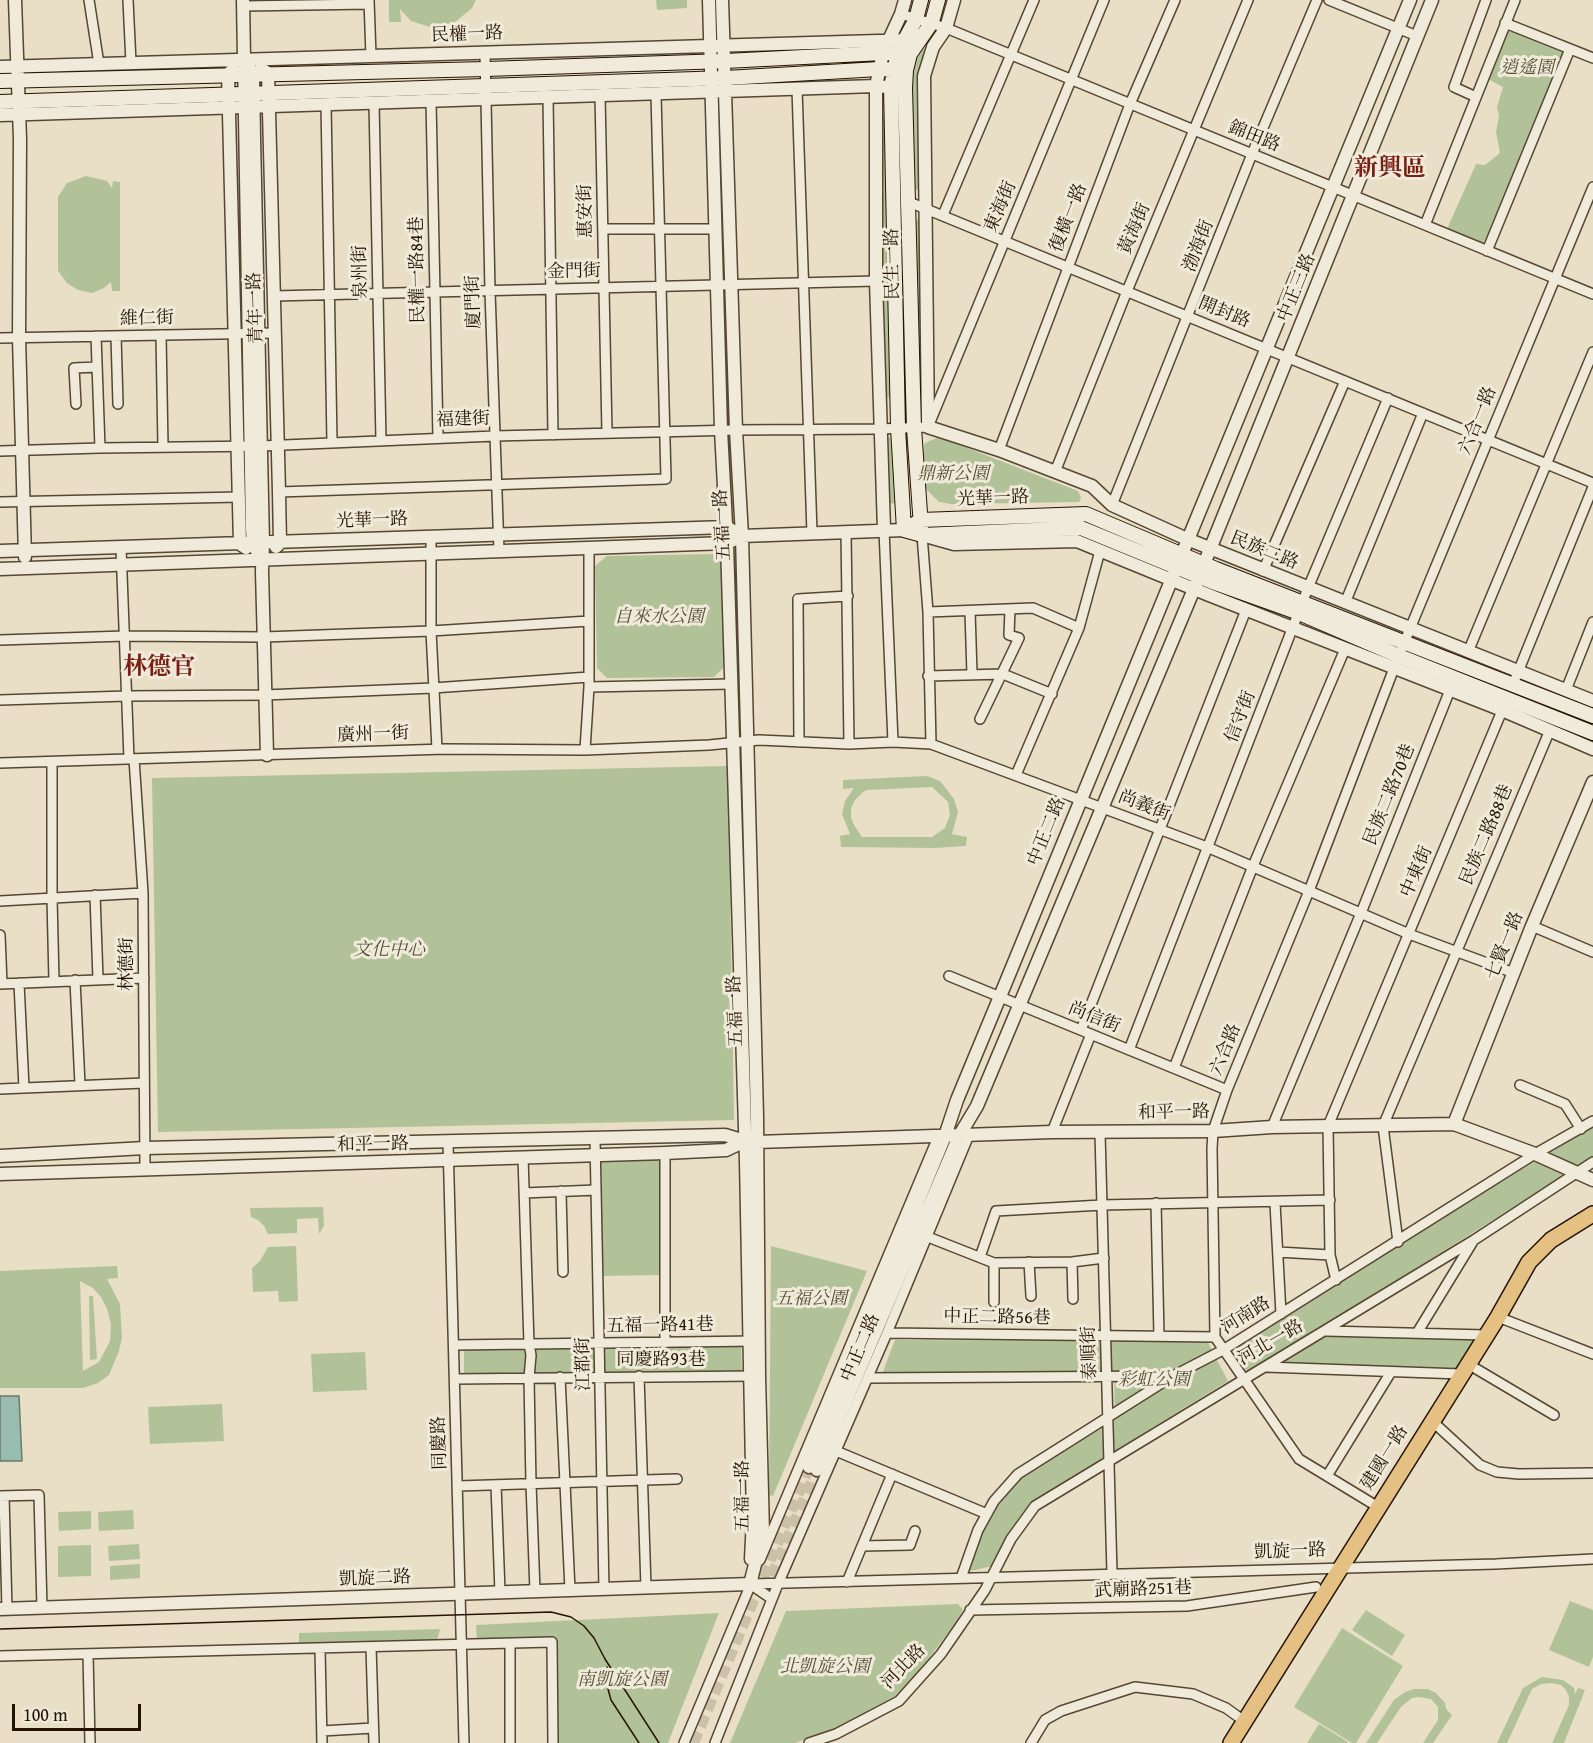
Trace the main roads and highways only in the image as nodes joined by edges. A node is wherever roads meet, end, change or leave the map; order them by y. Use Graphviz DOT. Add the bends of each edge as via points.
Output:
graph roads {
  1 [pos="921,0"];
  2 [pos="938,0"];
  3 [pos="911,40"];
  4 [pos="904,53"];
  5 [pos="893,70"];
  6 [pos="0,81"];
  7 [pos="0,102"];
  8 [pos="1086,514"];
  9 [pos="921,520"];
  10 [pos="904,530"];
  11 [pos="922,535"];
  12 [pos="1079,535"];
  13 [pos="1176,567"];
  14 [pos="1301,608"];
  15 [pos="1593,716"];
  16 [pos="1593,733"];
  17 [pos="1593,1214"];
  18 [pos="1231,1743"];
  1 -- 3 [label="main road, 民生一路"];
  2 -- 3 [label="main road, 民生一路" via="932,22"];
  3 -- 4 [label="main road, 民生一路"];
  4 -- 5 [label="main road, 民生一路"];
  4 -- 6 [label="main road, 民權一路" via="885,47 718,61 268,74 247,69 228,74 18,73"];
  5 -- 7 [label="main road" via="712,85 19,108"];
  5 -- 9 [label="main road, 民生一路" via="905,88 921,427"];
  5 -- 10 [label="main road, 民生一路" via="898,428"];
  8 -- 9 [label="main road, 光華一路"];
  8 -- 13 [label="main road, 民族二路"];
  9 -- 10 [label="main road, 光華一路"];
  9 -- 11 [label="main road, 民生一路"];
  10 -- 11 [label="main road, 光華一路"];
  11 -- 12 [label="main road, 光華一路"];
  12 -- 13 [label="main road, 民族二路"];
  13 -- 14 [label="main road, 民族二路"];
  14 -- 15 [label="main road, 民族二路" via="1515,678"];
  14 -- 16 [label="main road, 民族二路" via="1396,662 1505,705"];
  17 -- 18 [label="main road, 建國一路" via="1551,1240 1529,1262"];
}
